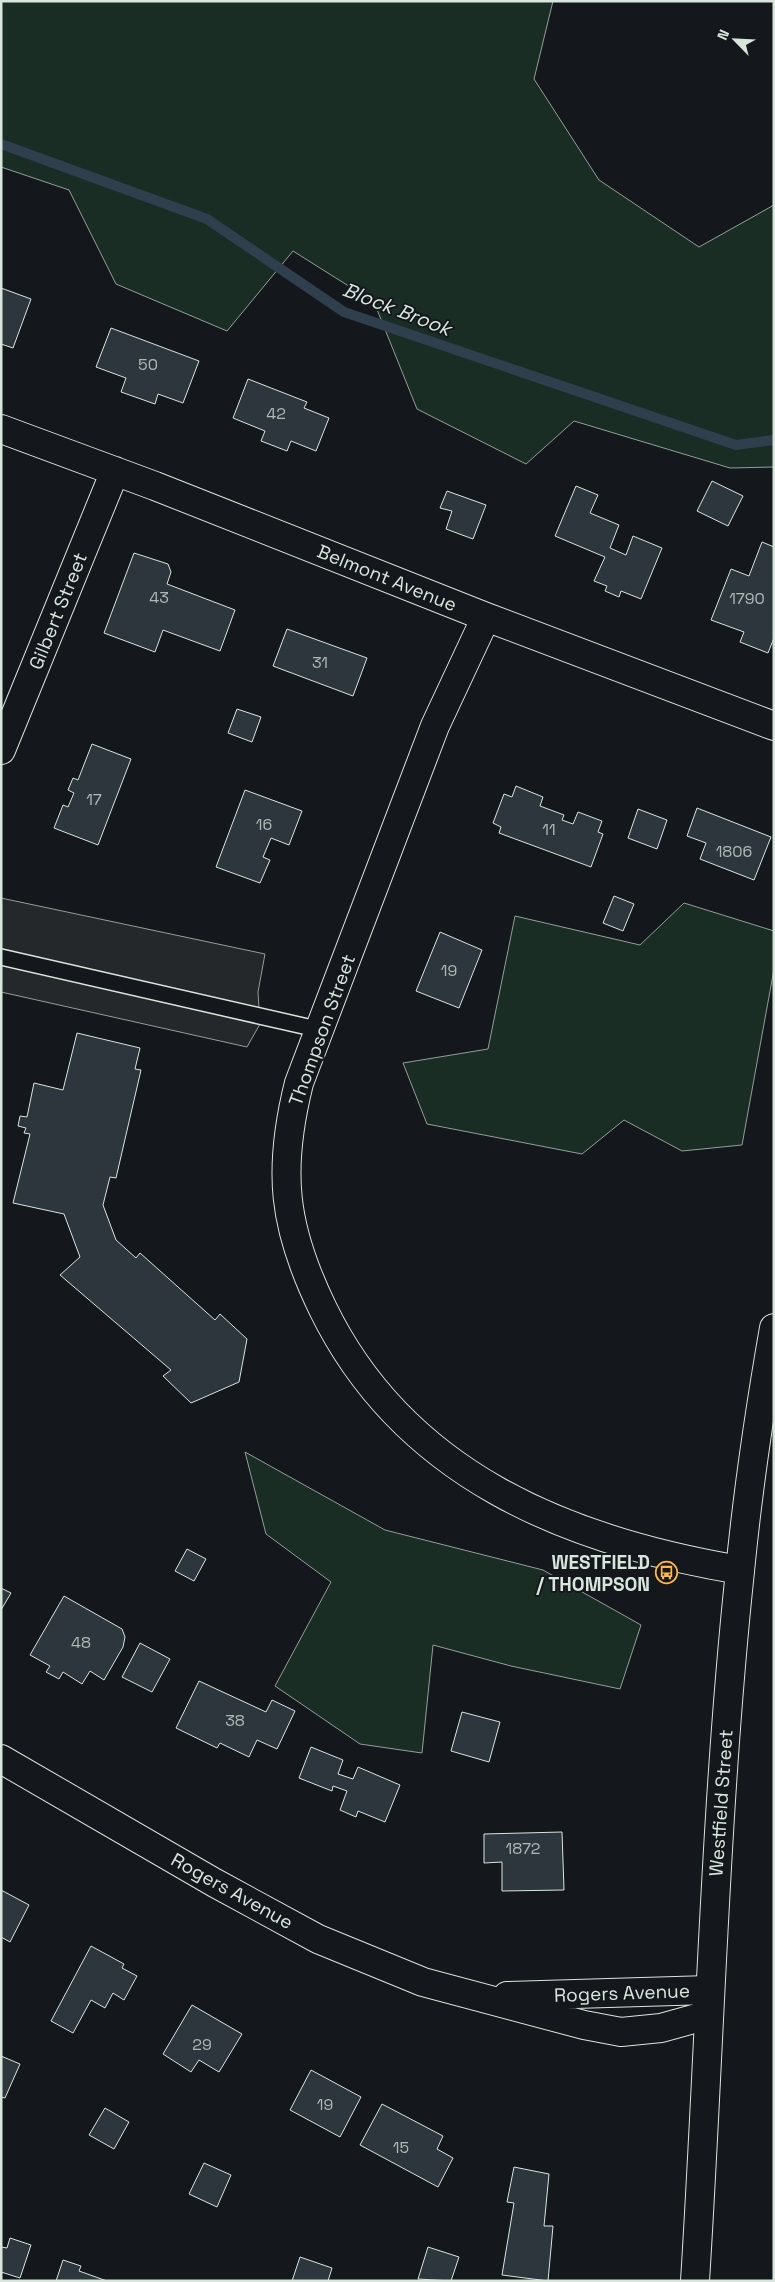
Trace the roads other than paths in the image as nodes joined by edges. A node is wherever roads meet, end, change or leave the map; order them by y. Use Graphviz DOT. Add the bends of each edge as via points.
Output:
graph roads {
  1 [pos="1,429"];
  2 [pos="115,471"];
  3 [pos="486,617"];
  4 [pos="774,726"];
  5 [pos="1,750"];
  6 [pos="1,957"];
  7 [pos="321,1030"];
  8 [pos="774,1328"];
  9 [pos="740,1570"];
  10 [pos="1,1759"];
  11 [pos="475,1997"];
  12 [pos="709,2003"];
  13 [pos="695,2281"];
  1 -- 2 [label="street, Belmont Avenue"];
  2 -- 3 [label="street, Belmont Avenue"];
  2 -- 5 [label="street, Gilbert Street"];
  3 -- 4 [label="street, Belmont Avenue"];
  3 -- 7 [label="street, Thompson Street" via="435,726"];
  6 -- 7 [label="lane"];
  7 -- 9 [label="street, Thompson Street" via="299,1083 290,1118 285,1172 287,1198 297,1242 316,1296 365,1380 403,1423 425,1442 474,1477 527,1507 637,1548"];
  8 -- 9 [label="street, Westfield Street"];
  9 -- 12 [label="street, Westfield Street" via="726,1721"];
  10 -- 11 [label="street, Rogers Avenue" via="215,1884 318,1939 422,1982"];
  11 -- 12 [label="street, Rogers Avenue"];
  11 -- 12 [label="street, Rogers Avenue" via="621,2032 661,2028"];
  12 -- 13 [label="street, Westfield Street"];
}
